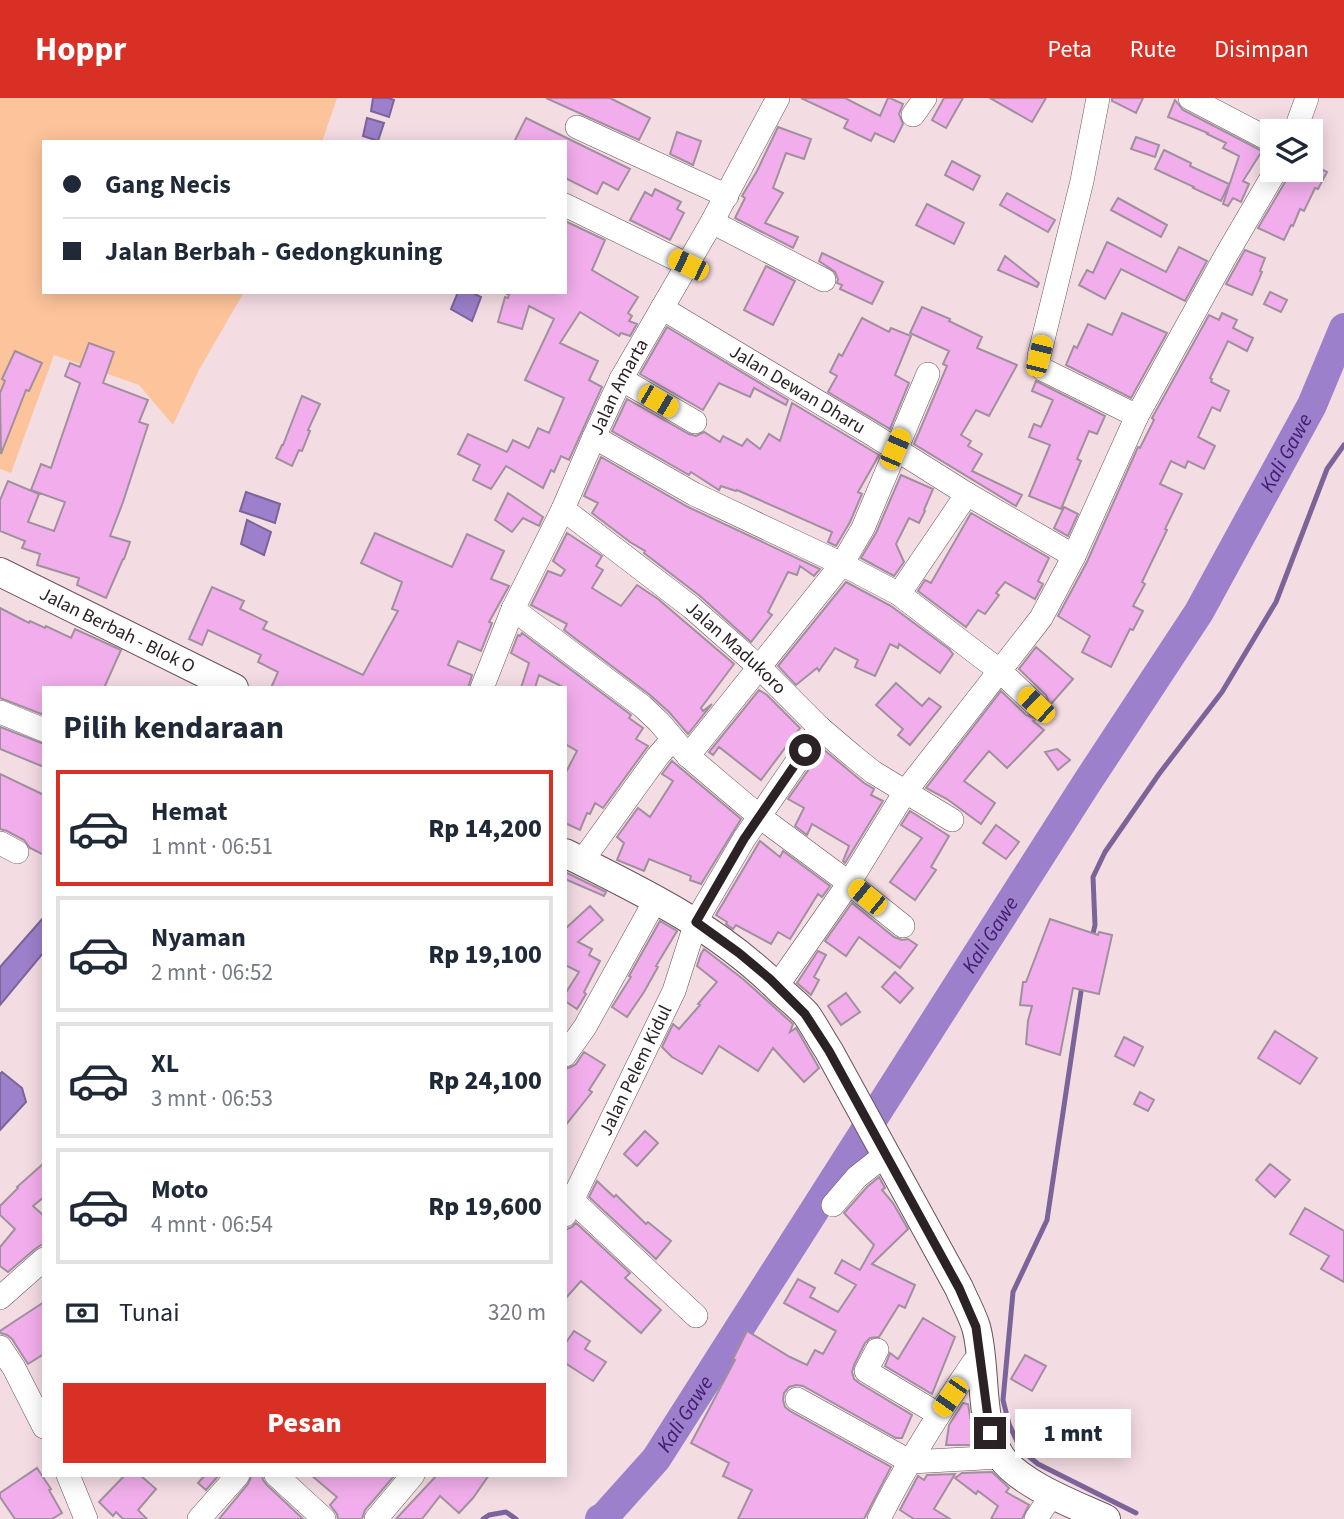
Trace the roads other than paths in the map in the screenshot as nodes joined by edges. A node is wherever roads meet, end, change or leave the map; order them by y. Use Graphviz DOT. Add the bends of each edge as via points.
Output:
graph roads {
  1 [pos="778,98"];
  2 [pos="1098,98"];
  3 [pos="1190,98"];
  4 [pos="1307,98"];
  5 [pos="1299,119"];
  6 [pos="577,127"];
  7 [pos="1260,135"];
  8 [pos="1269,182"];
  9 [pos="727,196"];
  10 [pos="567,206"];
  11 [pos="712,222"];
  12 [pos="688,265"];
  13 [pos="824,280"];
  14 [pos="662,308"];
  15 [pos="928,374"];
  16 [pos="621,380"];
  17 [pos="1138,416"];
  18 [pos="695,422"];
  19 [pos="594,437"];
  20 [pos="895,449"];
  21 [pos="967,494"];
  22 [pos="563,509"];
  23 [pos="1074,556"];
  24 [pos="842,564"];
  25 [pos="0,572"];
  26 [pos="899,594"];
  27 [pos="513,608"];
  28 [pos="759,667"];
  29 [pos="1000,671"];
  30 [pos="230,686"];
  31 [pos="484,686"];
  32 [pos="1036,705"];
  33 [pos="0,712"];
  34 [pos="820,728"];
  35 [pos="42,729"];
  36 [pos="681,748"];
  37 [pos="905,792"];
  38 [pos="760,817"];
  39 [pos="951,820"];
  40 [pos="574,857"];
  41 [pos="849,883"];
  42 [pos="656,899"];
  43 [pos="696,922"];
  44 [pos="903,926"];
  45 [pos="777,986"];
  46 [pos="567,1052"];
  47 [pos="883,1151"];
  48 [pos="833,1205"];
  49 [pos="569,1208"];
  50 [pos="42,1261"];
  51 [pos="0,1298"];
  52 [pos="696,1316"];
  53 [pos="0,1347"];
  54 [pos="877,1350"];
  55 [pos="981,1358"];
  56 [pos="797,1399"];
  57 [pos="938,1413"];
  58 [pos="42,1423"];
  59 [pos="1001,1457"];
  60 [pos="911,1462"];
  61 [pos="69,1477"];
  62 [pos="236,1477"];
  63 [pos="278,1477"];
  64 [pos="411,1477"];
  65 [pos="1052,1494"];
  66 [pos="86,1519"];
  67 [pos="199,1519"];
  68 [pos="324,1519"];
  69 [pos="376,1519"];
  70 [pos="879,1519"];
  71 [pos="1037,1519"];
  72 [pos="1106,1519"];
  1 -- 9 [label="street, Jalan Amarta"];
  2 -- 17 [label="street" via="1039,365"];
  3 -- 7 [label="street"];
  4 -- 5 [label="street"];
  6 -- 9 [label="street"];
  8 -- 17 [label="street"];
  9 -- 11 [label="street, Jalan Amarta"];
  10 -- 12 [label="street"];
  11 -- 12 [label="street, Jalan Amarta"];
  11 -- 13 [label="street"];
  12 -- 14 [label="street, Jalan Amarta"];
  14 -- 16 [label="street, Jalan Amarta"];
  14 -- 20 [label="street, Jalan Dewan Dharu"];
  15 -- 20 [label="street"];
  16 -- 18 [label="street"];
  16 -- 19 [label="street, Jalan Amarta"];
  17 -- 23 [label="street"];
  19 -- 22 [label="street, Jalan Amarta"];
  19 -- 24 [label="street" via="694,494"];
  20 -- 21 [label="street, Jalan Dewan Dharu"];
  20 -- 24 [label="street" via="863,528"];
  21 -- 23 [label="street, Jalan Dewan Dharu"];
  21 -- 26 [label="street"];
  22 -- 27 [label="street, Jalan Amarta"];
  22 -- 28 [label="street, Jalan Madukoro" via="691,607"];
  23 -- 29 [label="street" via="1041,618"];
  24 -- 26 [label="street"];
  24 -- 28 [label="street"];
  25 -- 30 [label="main road, Jalan Berbah - Blok O"];
  26 -- 29 [label="street"];
  27 -- 31 [label="street, Jalan Amarta"];
  27 -- 36 [label="street" via="642,706"];
  28 -- 34 [label="street, Jalan Madukoro"];
  28 -- 36 [label="street"];
  29 -- 32 [label="street"];
  29 -- 37 [label="street"];
  33 -- 35 [label="street"];
  34 -- 37 [label="street, Jalan Madukoro"];
  34 -- 38 [label="street, Jalan Pelem Kidul"];
  36 -- 38 [label="street"];
  36 -- 40 [label="street" via="658,755"];
  37 -- 39 [label="street, Jalan Madukoro"];
  37 -- 41 [label="street"];
  38 -- 41 [label="street"];
  38 -- 43 [label="street, Jalan Pelem Kidul"];
  40 -- 42 [label="main road"];
  41 -- 44 [label="street"];
  41 -- 45 [label="street"];
  42 -- 43 [label="main road"];
  42 -- 46 [label="street"];
  43 -- 45 [label="main road"];
  43 -- 49 [label="street, Jalan Pelem Kidul" via="674,991"];
  45 -- 47 [label="main road" via="805,1014 829,1051"];
  47 -- 48 [label="street"];
  47 -- 55 [label="main road" via="959,1288 976,1327"];
  49 -- 52 [label="street"];
  50 -- 51 [label="street"];
  53 -- 58 [label="street"];
  54 -- 57 [label="street" via="866,1370"];
  55 -- 57 [label="street"];
  55 -- 59 [label="main road" via="990,1433"];
  56 -- 60 [label="street"];
  57 -- 60 [label="street"];
  59 -- 60 [label="street"];
  59 -- 65 [label="main road"];
  60 -- 70 [label="street"];
  61 -- 66 [label="street"];
  62 -- 67 [label="street"];
  63 -- 68 [label="street"];
  64 -- 69 [label="street"];
  65 -- 71 [label="street"];
  65 -- 72 [label="main road"];
}
